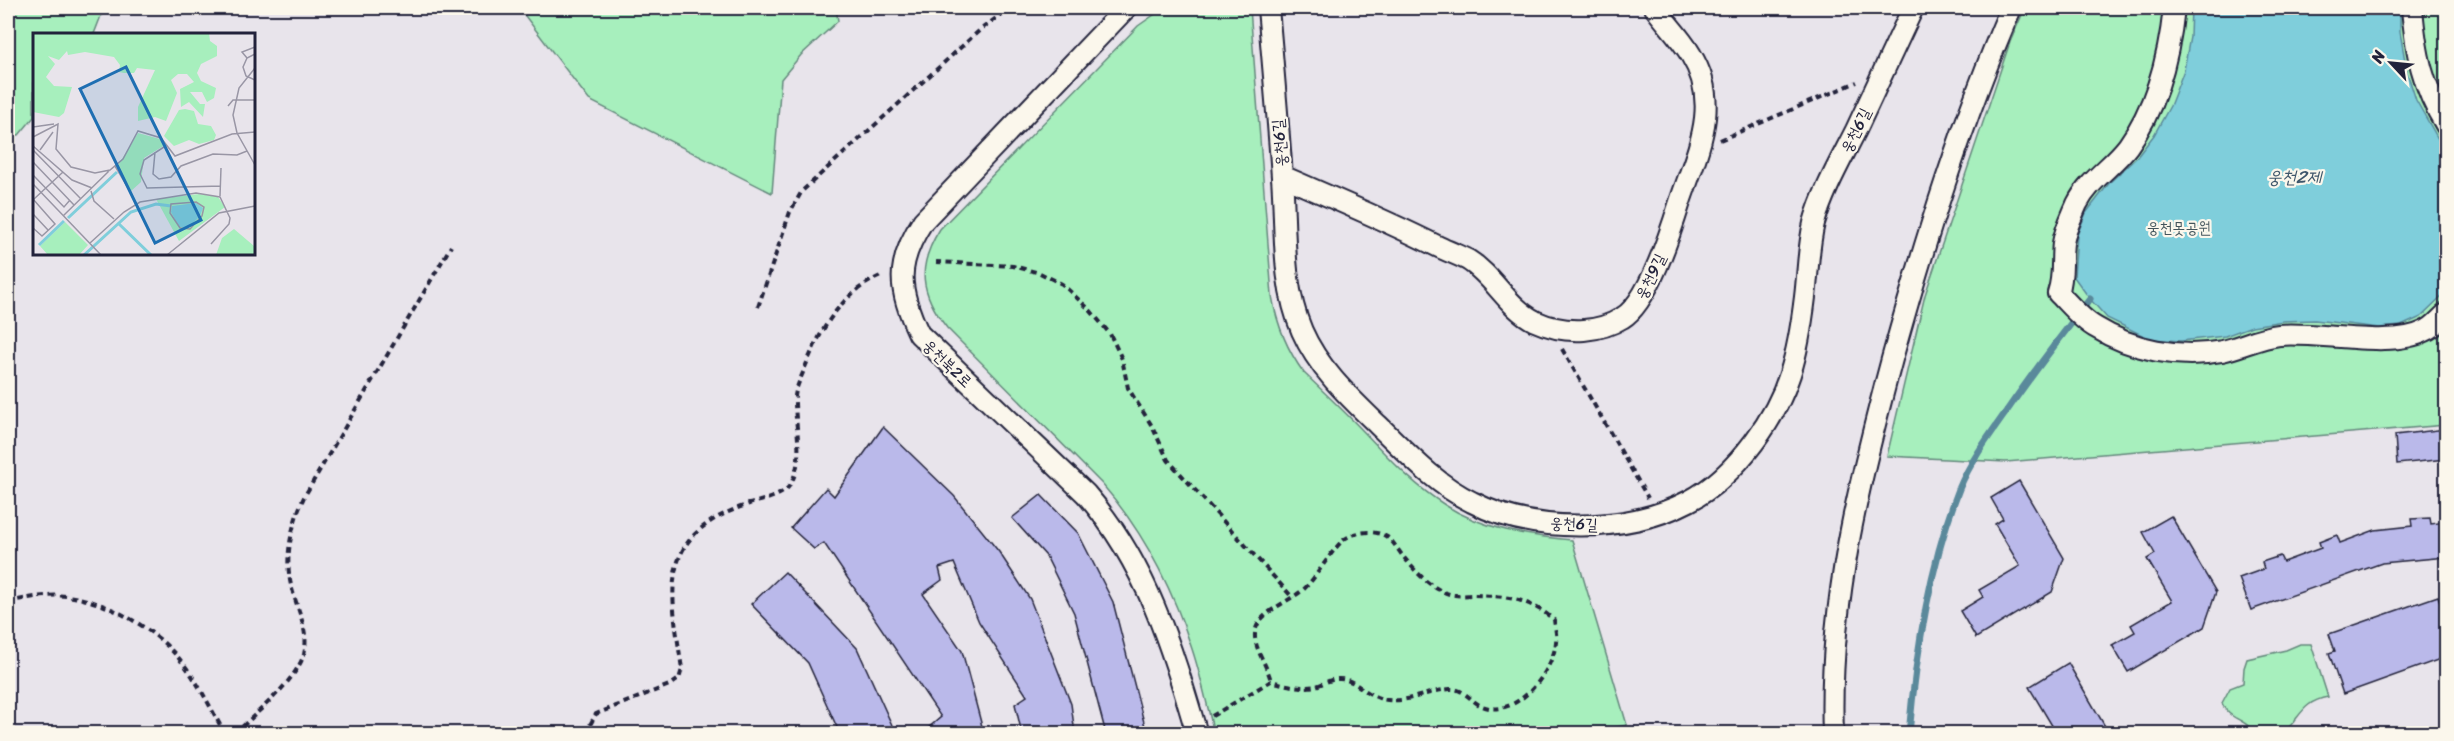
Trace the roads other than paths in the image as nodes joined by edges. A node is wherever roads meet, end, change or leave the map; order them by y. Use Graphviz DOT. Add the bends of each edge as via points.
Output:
graph roads {
  1 [pos="1126,8"];
  2 [pos="1268,8"];
  3 [pos="1655,8"];
  4 [pos="1913,8"];
  5 [pos="2011,8"];
  6 [pos="2174,8"];
  7 [pos="2412,8"];
  8 [pos="2446,125"];
  9 [pos="1282,176"];
  10 [pos="2446,314"];
  11 [pos="1197,734"];
  12 [pos="1833,734"];
  1 -- 11 [label="street, 웅천북2로" via="922,221 909,244 901,281 919,334 1107,518 1148,590 1166,632"];
  2 -- 9 [label="street, 웅천6길"];
  3 -- 9 [label="street, 웅천9길" via="1691,55 1703,81 1707,120 1676,217 1648,285 1623,318 1598,328 1575,330 1535,321 1504,297 1468,260"];
  4 -- 9 [label="street, 웅천6길" via="1815,222 1798,342 1788,385 1775,412 1728,474 1690,501 1657,514 1618,523 1576,526 1539,522 1474,504 1424,469 1318,362 1302,332 1287,273"];
  5 -- 12 [label="street" via="1953,159 1911,291 1850,529 1839,596"];
  6 -- 10 [label="street" via="2166,64 2152,100 2129,144 2089,184 2068,227 2058,293 2093,326 2128,342 2164,353 2199,355 2279,335 2399,338 2425,332"];
  7 -- 8 [label="street" via="2417,54 2429,96"];
}
